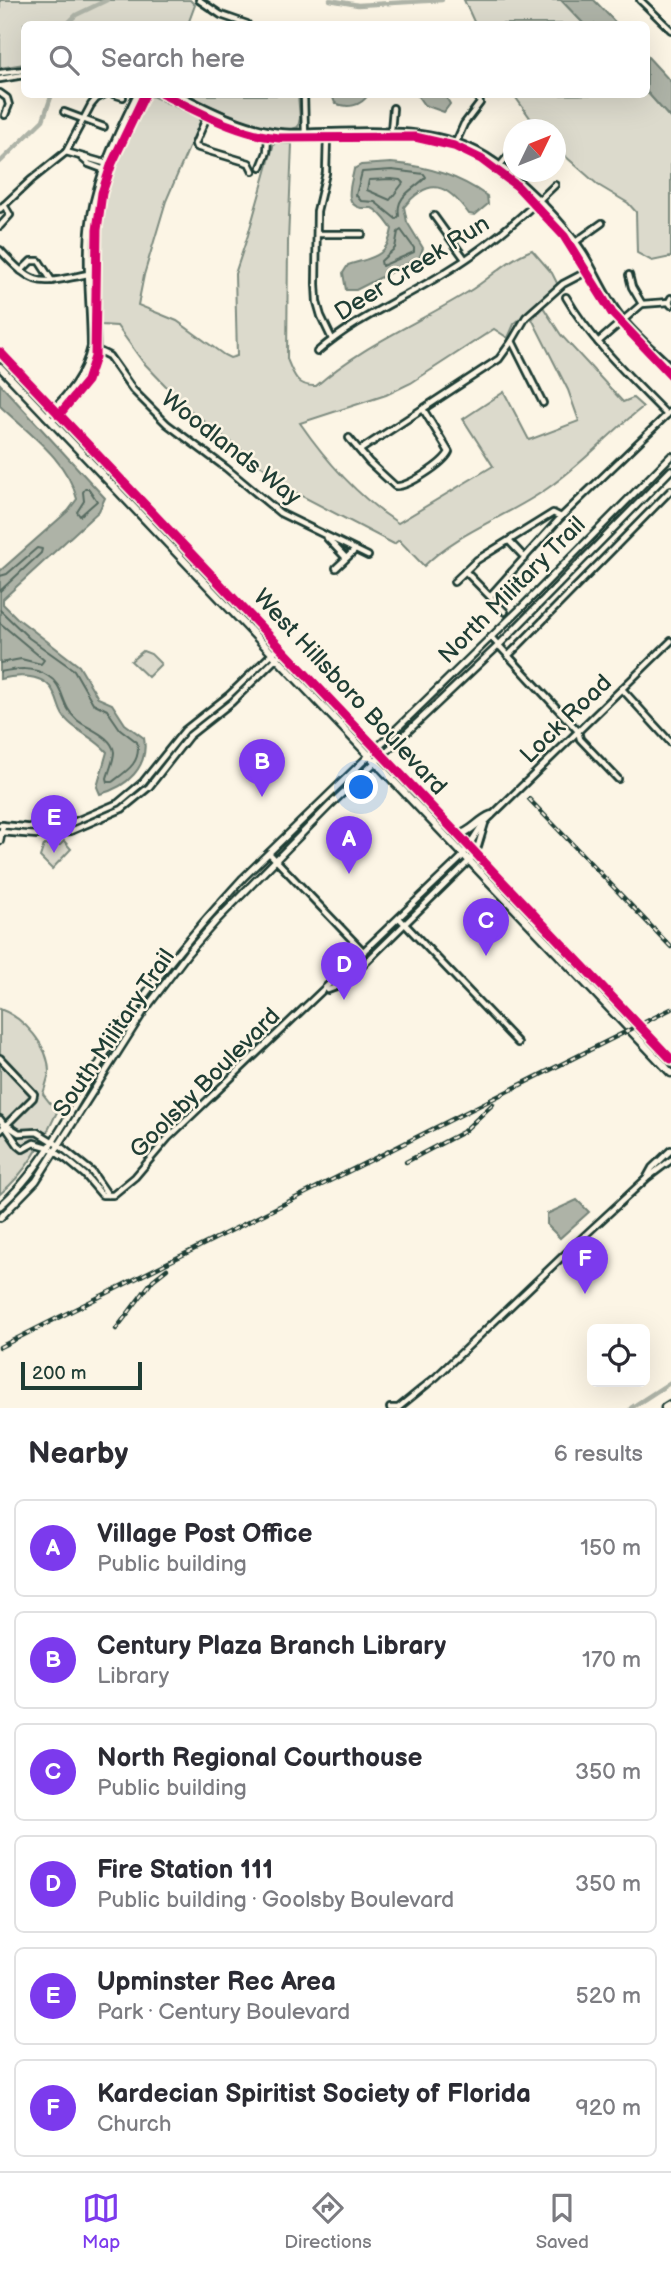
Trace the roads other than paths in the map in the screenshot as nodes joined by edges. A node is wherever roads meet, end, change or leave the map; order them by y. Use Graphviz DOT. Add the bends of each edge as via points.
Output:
graph roads {
  1 [pos="199,0"];
  2 [pos="640,0"];
  3 [pos="238,21"];
  4 [pos="671,30"];
  5 [pos="21,70"];
  6 [pos="0,73"];
  7 [pos="21,76"];
  8 [pos="0,79"];
  9 [pos="0,93"];
  10 [pos="98,98"];
  11 [pos="135,98"];
  12 [pos="143,98"];
  13 [pos="172,98"];
  14 [pos="184,98"];
  15 [pos="304,98"];
  16 [pos="478,98"];
  17 [pos="393,107"];
  18 [pos="64,112"];
  19 [pos="208,113"];
  20 [pos="5,115"];
  21 [pos="84,119"];
  22 [pos="104,127"];
  23 [pos="268,134"];
  24 [pos="327,134"];
  25 [pos="391,134"];
  26 [pos="305,135"];
  27 [pos="455,144"];
  28 [pos="66,152"];
  29 [pos="503,162"];
  30 [pos="104,166"];
  31 [pos="261,167"];
  32 [pos="499,167"];
  33 [pos="111,168"];
  34 [pos="253,171"];
  35 [pos="555,185"];
  36 [pos="536,203"];
  37 [pos="2,207"];
  38 [pos="434,216"];
  39 [pos="602,223"];
  40 [pos="0,226"];
  41 [pos="317,234"];
  42 [pos="362,234"];
  43 [pos="574,244"];
  44 [pos="0,250"];
  45 [pos="465,259"];
  46 [pos="590,270"];
  47 [pos="21,271"];
  48 [pos="89,274"];
  49 [pos="629,275"];
  50 [pos="52,281"];
  51 [pos="566,297"];
  52 [pos="670,302"];
  53 [pos="642,304"];
  54 [pos="621,321"];
  55 [pos="332,339"];
  56 [pos="512,341"];
  57 [pos="598,342"];
  58 [pos="94,348"];
  59 [pos="0,352"];
  60 [pos="317,352"];
  61 [pos="0,367"];
  62 [pos="671,367"];
  63 [pos="671,375"];
  64 [pos="544,403"];
  65 [pos="54,409"];
  66 [pos="423,409"];
  67 [pos="669,413"];
  68 [pos="59,415"];
  69 [pos="49,419"];
  70 [pos="349,438"];
  71 [pos="360,450"];
  72 [pos="671,456"];
  73 [pos="663,465"];
  74 [pos="670,472"];
  75 [pos="671,490"];
  76 [pos="561,517"];
  77 [pos="324,535"];
  78 [pos="509,541"];
  79 [pos="166,542"];
  80 [pos="183,545"];
  81 [pos="355,550"];
  82 [pos="191,553"];
  83 [pos="177,554"];
  84 [pos="368,556"];
  85 [pos="346,558"];
  86 [pos="525,558"];
  87 [pos="336,568"];
  88 [pos="466,571"];
  89 [pos="454,582"];
  90 [pos="560,583"];
  91 [pos="569,592"];
  92 [pos="490,596"];
  93 [pos="505,612"];
  94 [pos="491,637"];
  95 [pos="671,641"];
  96 [pos="499,645"];
  97 [pos="282,649"];
  98 [pos="275,656"];
  99 [pos="508,656"];
  100 [pos="622,689"];
  101 [pos="578,731"];
  102 [pos="671,743"];
  103 [pos="377,748"];
  104 [pos="370,755"];
  105 [pos="384,756"];
  106 [pos="376,763"];
  107 [pos="618,779"];
  108 [pos="491,816"];
  109 [pos="2,825"];
  110 [pos="1,832"];
  111 [pos="458,835"];
  112 [pos="0,841"];
  113 [pos="472,849"];
  114 [pos="269,853"];
  115 [pos="467,857"];
  116 [pos="276,859"];
  117 [pos="400,919"];
  118 [pos="528,920"];
  119 [pos="405,925"];
  120 [pos="543,925"];
  121 [pos="364,952"];
  122 [pos="585,981"];
  123 [pos="602,986"];
  124 [pos="324,991"];
  125 [pos="518,1043"];
  126 [pos="0,1058"];
  127 [pos="671,1059"];
  128 [pos="671,1073"];
  129 [pos="0,1119"];
  130 [pos="6,1125"];
  131 [pos="0,1131"];
  132 [pos="19,1133"];
  133 [pos="15,1140"];
  134 [pos="52,1140"];
  135 [pos="48,1147"];
  136 [pos="58,1149"];
  137 [pos="671,1150"];
  138 [pos="671,1160"];
  139 [pos="647,1178"];
  140 [pos="0,1206"];
  141 [pos="0,1218"];
  142 [pos="671,1405"];
  143 [pos="390,1408"];
  144 [pos="398,1408"];
  145 [pos="666,1408"];
  1 -- 3 [label="street"];
  2 -- 4 [label="street"];
  5 -- 6 [label="street"];
  7 -- 8 [label="street"];
  9 -- 20 [label="street" via="9,105"];
  10 -- 21 [label="street"];
  11 -- 30 [label="street"];
  12 -- 33 [label="street"];
  13 -- 19 [label="street"];
  14 -- 19 [label="street"];
  15 -- 26 [label="street"];
  16 -- 27 [label="street" via="480,103"];
  17 -- 25 [label="street"];
  18 -- 21 [label="street"];
  19 -- 23 [label="street"];
  19 -- 34 [label="street" via="196,147 250,164"];
  21 -- 22 [label="street"];
  21 -- 28 [label="street"];
  23 -- 26 [label="street"];
  23 -- 31 [label="street"];
  24 -- 25 [label="street"];
  24 -- 26 [label="street"];
  24 -- 41 [label="street"];
  25 -- 27 [label="street" via="420,133"];
  27 -- 32 [label="street" via="480,152"];
  28 -- 30 [label="street"];
  28 -- 37 [label="street"];
  29 -- 32 [label="street"];
  30 -- 33 [label="street"];
  30 -- 48 [label="street" via="91,217"];
  32 -- 36 [label="street"];
  33 -- 58 [label="street" via="96,230"];
  35 -- 36 [label="street, Deer Creek Run"];
  36 -- 43 [label="street"];
  36 -- 45 [label="street, Deer Creek Run"];
  37 -- 40 [label="street" via="10,215"];
  38 -- 45 [label="street"];
  39 -- 43 [label="street"];
  41 -- 42 [label="street"];
  41 -- 55 [label="street" via="317,302"];
  43 -- 46 [label="street"];
  44 -- 47 [label="street"];
  45 -- 55 [label="street, Deer Creek Run"];
  46 -- 54 [label="street" via="605,304"];
  46 -- 56 [label="street" via="563,284 531,312"];
  47 -- 50 [label="street" via="32,279"];
  47 -- 50 [label="street" via="36,260"];
  48 -- 50 [label="street"];
  48 -- 58 [label="street"];
  49 -- 53 [label="street"];
  51 -- 57 [label="street"];
  52 -- 53 [label="street"];
  53 -- 54 [label="street"];
  54 -- 57 [label="street"];
  54 -- 62 [label="street"];
  54 -- 63 [label="street"];
  55 -- 60 [label="street, Deer Creek Run"];
  56 -- 64 [label="street"];
  56 -- 66 [label="street" via="499,359"];
  57 -- 67 [label="street"];
  58 -- 65 [label="street" via="83,374"];
  58 -- 68 [label="street" via="87,381"];
  58 -- 77 [label="street, Woodlands Way" via="109,356 133,390 167,424 280,513"];
  59 -- 65 [label="main road, West Hillsboro Boulevard"];
  61 -- 69 [label="main road, West Hillsboro Boulevard"];
  65 -- 68 [label="main road, West Hillsboro Boulevard"];
  65 -- 69 [label="street"];
  66 -- 71 [label="street"];
  66 -- 71 [label="street" via="448,448 448,456 405,486 395,486"];
  67 -- 76 [label="street"];
  68 -- 69 [label="street"];
  68 -- 80 [label="main road, West Hillsboro Boulevard"];
  69 -- 79 [label="main road, West Hillsboro Boulevard"];
  70 -- 71 [label="street"];
  72 -- 73 [label="street, North Military Trail"];
  73 -- 74 [label="street"];
  73 -- 94 [label="street, North Military Trail"];
  74 -- 90 [label="street, North Military Trail"];
  75 -- 91 [label="street, North Military Trail"];
  76 -- 78 [label="street" via="553,513"];
  76 -- 86 [label="street"];
  77 -- 81 [label="street, Woodlands Way"];
  77 -- 85 [label="street"];
  78 -- 86 [label="street"];
  78 -- 88 [label="street"];
  79 -- 80 [label="main road"];
  79 -- 83 [label="main road, West Hillsboro Boulevard"];
  80 -- 82 [label="main road, West Hillsboro Boulevard"];
  81 -- 84 [label="street, Woodlands Way"];
  81 -- 85 [label="street"];
  82 -- 83 [label="main road"];
  82 -- 97 [label="main road, West Hillsboro Boulevard"];
  83 -- 98 [label="main road, West Hillsboro Boulevard"];
  85 -- 87 [label="street"];
  86 -- 92 [label="street"];
  88 -- 89 [label="street"];
  88 -- 92 [label="street"];
  90 -- 91 [label="street"];
  90 -- 96 [label="street, North Military Trail"];
  91 -- 99 [label="street, North Military Trail"];
  92 -- 93 [label="street"];
  94 -- 96 [label="street"];
  94 -- 103 [label="street, North Military Trail"];
  95 -- 100 [label="street, Lock Road"];
  96 -- 99 [label="street"];
  96 -- 105 [label="street, North Military Trail"];
  97 -- 98 [label="street"];
  97 -- 103 [label="main road, West Hillsboro Boulevard"];
  98 -- 104 [label="main road, West Hillsboro Boulevard"];
  98 -- 109 [label="street" via="185,730 143,782 118,803 69,824 37,828"];
  98 -- 110 [label="street" via="232,702 190,736 149,787 122,809 71,831 38,835"];
  99 -- 101 [label="street"];
  100 -- 101 [label="street, Lock Road"];
  100 -- 102 [label="street"];
  101 -- 107 [label="street" via="580,739"];
  101 -- 108 [label="street, Lock Road"];
  103 -- 104 [label="street, South Military Trail"];
  103 -- 105 [label="main road, West Hillsboro Boulevard"];
  104 -- 106 [label="main road, West Hillsboro Boulevard"];
  104 -- 114 [label="street, South Military Trail"];
  105 -- 106 [label="street, South Military Trail"];
  105 -- 111 [label="main road, West Hillsboro Boulevard"];
  106 -- 115 [label="main road, West Hillsboro Boulevard"];
  106 -- 116 [label="street, South Military Trail"];
  108 -- 111 [label="main road"];
  108 -- 113 [label="street, Lock Road"];
  109 -- 110 [label="street"];
  110 -- 112 [label="street"];
  111 -- 113 [label="main road, West Hillsboro Boulevard"];
  113 -- 115 [label="street, Goolsby Boulevard"];
  113 -- 120 [label="main road, West Hillsboro Boulevard"];
  114 -- 116 [label="street"];
  114 -- 134 [label="street, South Military Trail" via="210,913 137,1006"];
  115 -- 117 [label="street, Goolsby Boulevard"];
  115 -- 118 [label="main road, West Hillsboro Boulevard"];
  115 -- 119 [label="street, Goolsby Boulevard"];
  116 -- 121 [label="street"];
  116 -- 136 [label="street, South Military Trail" via="217,920 151,1002"];
  117 -- 119 [label="street"];
  117 -- 121 [label="street, Goolsby Boulevard"];
  118 -- 120 [label="main road"];
  118 -- 122 [label="main road, West Hillsboro Boulevard"];
  119 -- 124 [label="street, Goolsby Boulevard" via="356,972"];
  119 -- 125 [label="street"];
  120 -- 123 [label="main road, West Hillsboro Boulevard"];
  121 -- 124 [label="street, Goolsby Boulevard"];
  122 -- 123 [label="main road"];
  122 -- 128 [label="main road, West Hillsboro Boulevard"];
  123 -- 127 [label="main road, West Hillsboro Boulevard"];
  124 -- 136 [label="street, Goolsby Boulevard" via="156,1150 120,1191 109,1196 92,1172"];
  126 -- 130 [label="street" via="34,1094"];
  129 -- 130 [label="street"];
  130 -- 131 [label="street"];
  130 -- 132 [label="street"];
  130 -- 133 [label="street"];
  132 -- 133 [label="street"];
  132 -- 134 [label="street" via="37,1132"];
  133 -- 135 [label="street" via="23,1149 34,1143"];
  134 -- 135 [label="street, South Military Trail"];
  134 -- 136 [label="street, Goolsby Boulevard"];
  135 -- 136 [label="street, Goolsby Boulevard"];
  135 -- 140 [label="street, South Military Trail"];
  136 -- 141 [label="street, South Military Trail" via="36,1181"];
  137 -- 139 [label="street"];
  138 -- 139 [label="street"];
  139 -- 144 [label="street"];
  142 -- 145 [label="highway"];
  143 -- 144 [label="street"];
}
